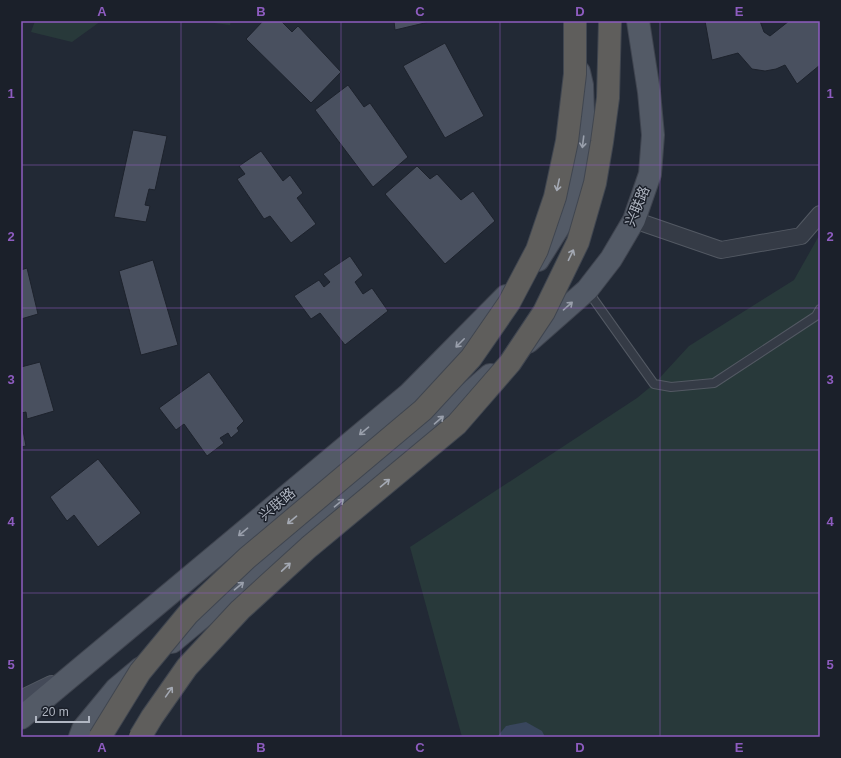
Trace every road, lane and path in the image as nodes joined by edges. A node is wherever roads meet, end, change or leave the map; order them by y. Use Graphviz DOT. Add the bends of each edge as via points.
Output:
graph roads {
  1 [pos="565,21"];
  2 [pos="575,21"];
  3 [pos="610,21"];
  4 [pos="638,21"];
  5 [pos="820,214"];
  6 [pos="634,220"];
  7 [pos="587,290"];
  8 [pos="820,309"];
  9 [pos="66,681"];
  10 [pos="21,702"];
  11 [pos="98,710"];
  12 [pos="21,718"];
  13 [pos="68,737"];
  14 [pos="80,737"];
  15 [pos="100,737"];
  16 [pos="140,737"];
  1 -- 9 [label="main road, 兴联路, one-way" via="582,85 584,139 575,184 560,225 535,264 409,394"];
  2 -- 15 [label="highway, 兴联路, one-way, bridge" via="575,74 567,141 555,198 537,250 509,303 471,358 423,410 247,558 188,614 140,672"];
  16 -- 3 [label="highway, one-way, bridge" via="187,667 240,610 309,547 457,424 510,363 544,312 578,242 595,183 608,98"];
  4 -- 6 [label="main road, 兴联路" via="654,135 650,174"];
  5 -- 6 [label="street" via="801,236 721,250"];
  6 -- 7 [label="main road, 兴联路" via="611,259"];
  7 -- 8 [label="lane" via="654,384 671,386 714,383 816,316"];
  11 -- 7 [label="main road, 兴联路, one-way" via="116,689 431,427"];
  9 -- 10 [label="main road"];
  9 -- 12 [label="main road, 兴联路"];
  11 -- 13 [label="main road"];
  11 -- 14 [label="main road, 兴联路"];
}
